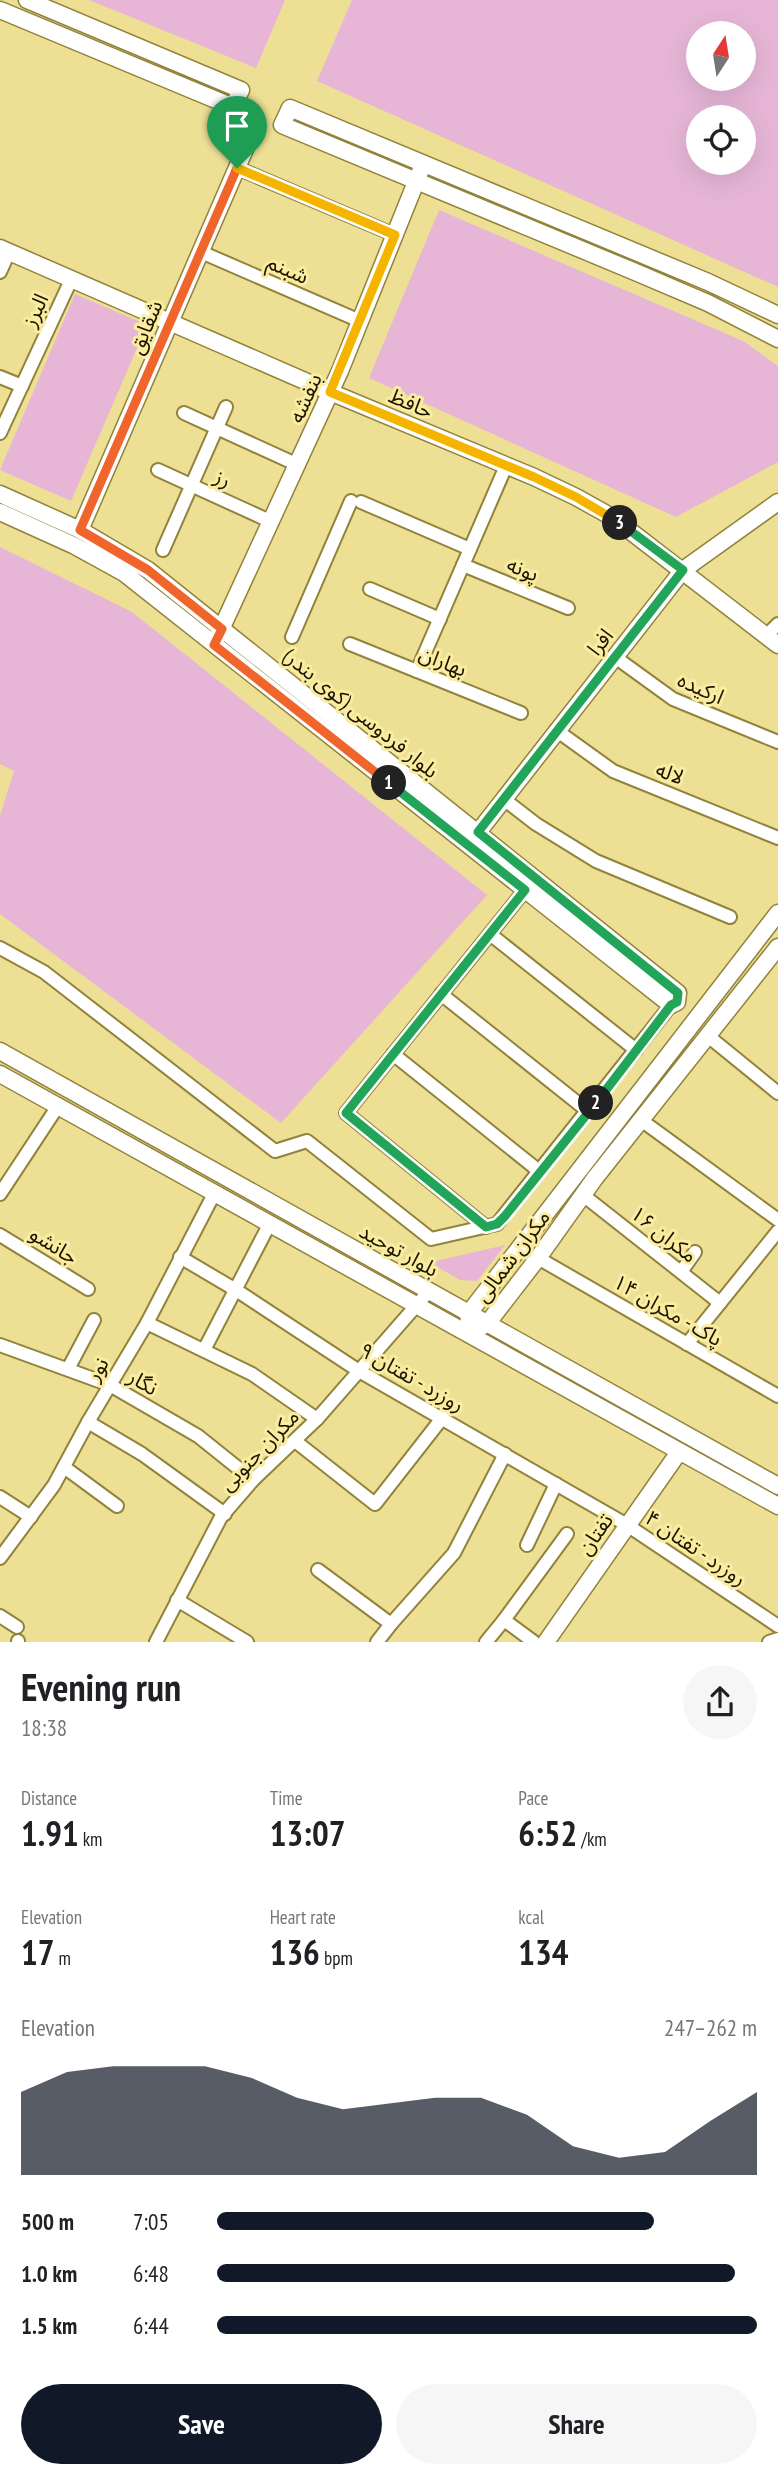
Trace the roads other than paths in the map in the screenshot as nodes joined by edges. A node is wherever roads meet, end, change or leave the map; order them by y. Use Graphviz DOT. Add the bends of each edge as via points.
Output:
graph roads {
  1 [pos="27,0"];
  2 [pos="0,10"];
  3 [pos="86,25"];
  4 [pos="77,41"];
  5 [pos="248,140"];
  6 [pos="424,163"];
  7 [pos="237,168"];
  8 [pos="416,183"];
  9 [pos="395,235"];
  10 [pos="5,250"];
  11 [pos="201,252"];
  12 [pos="0,272"];
  13 [pos="71,280"];
  14 [pos="778,315"];
  15 [pos="360,321"];
  16 [pos="170,322"];
  17 [pos="778,339"];
  18 [pos="0,377"];
  19 [pos="22,386"];
  20 [pos="330,392"];
  21 [pos="226,407"];
  22 [pos="184,413"];
  23 [pos="217,428"];
  24 [pos="0,433"];
  25 [pos="298,465"];
  26 [pos="506,466"];
  27 [pos="158,470"];
  28 [pos="192,485"];
  29 [pos="0,494"];
  30 [pos="778,502"];
  31 [pos="0,512"];
  32 [pos="272,522"];
  33 [pos="77,537"];
  34 [pos="470,549"];
  35 [pos="163,550"];
  36 [pos="463,565"];
  37 [pos="683,570"];
  38 [pos="370,589"];
  39 [pos="568,608"];
  40 [pos="440,619"];
  41 [pos="222,629"];
  42 [pos="774,635"];
  43 [pos="292,638"];
  44 [pos="350,644"];
  45 [pos="214,645"];
  46 [pos="615,657"];
  47 [pos="417,671"];
  48 [pos="521,713"];
  49 [pos="556,730"];
  50 [pos="778,742"];
  51 [pos="505,800"];
  52 [pos="473,838"];
  53 [pos="778,838"];
  54 [pos="525,890"];
  55 [pos="778,913"];
  56 [pos="730,917"];
  57 [pos="490,933"];
  58 [pos="778,947"];
  59 [pos="0,948"];
  60 [pos="441,994"];
  61 [pos="675,999"];
  62 [pos="708,1036"];
  63 [pos="636,1050"];
  64 [pos="0,1051"];
  65 [pos="393,1054"];
  66 [pos="0,1074"];
  67 [pos="778,1093"];
  68 [pos="58,1106"];
  69 [pos="589,1112"];
  70 [pos="641,1121"];
  71 [pos="539,1171"];
  72 [pos="215,1192"];
  73 [pos="0,1194"];
  74 [pos="583,1195"];
  75 [pos="778,1220"];
  76 [pos="270,1223"];
  77 [pos="486,1227"];
  78 [pos="778,1231"];
  79 [pos="0,1235"];
  80 [pos="522,1245"];
  81 [pos="695,1252"];
  82 [pos="180,1257"];
  83 [pos="538,1258"];
  84 [pos="681,1272"];
  85 [pos="88,1289"];
  86 [pos="236,1290"];
  87 [pos="429,1291"];
  88 [pos="720,1303"];
  89 [pos="417,1304"];
  90 [pos="469,1313"];
  91 [pos="93,1320"];
  92 [pos="147,1323"];
  93 [pos="488,1324"];
  94 [pos="468,1333"];
  95 [pos="687,1344"];
  96 [pos="0,1345"];
  97 [pos="204,1350"];
  98 [pos="68,1369"];
  99 [pos="359,1371"];
  100 [pos="110,1385"];
  101 [pos="778,1395"];
  102 [pos="443,1418"];
  103 [pos="317,1419"];
  104 [pos="88,1422"];
  105 [pos="295,1441"];
  106 [pos="679,1452"];
  107 [pos="505,1454"];
  108 [pos="64,1467"];
  109 [pos="253,1480"];
  110 [pos="556,1484"];
  111 [pos="778,1486"];
  112 [pos="0,1497"];
  113 [pos="117,1506"];
  114 [pos="778,1506"];
  115 [pos="225,1514"];
  116 [pos="31,1517"];
  117 [pos="627,1525"];
  118 [pos="566,1534"];
  119 [pos="527,1545"];
  120 [pos="1,1554"];
  121 [pos="318,1570"];
  122 [pos="177,1600"];
  123 [pos="0,1616"];
  124 [pos="504,1620"];
  125 [pos="391,1624"];
  126 [pos="778,1626"];
  127 [pos="17,1628"];
  128 [pos="778,1639"];
  129 [pos="156,1642"];
  130 [pos="247,1642"];
  131 [pos="377,1642"];
  132 [pos="486,1642"];
  133 [pos="534,1642"];
  134 [pos="546,1642"];
  135 [pos="769,1642"];
  1 -- 3 [label="street"];
  2 -- 4 [label="street"];
  3 -- 4 [label="street"];
  3 -- 4 [label="street" via="241,90 233,107"];
  5 -- 7 [label="street, شقایق"];
  6 -- 8 [label="street, بنفشه"];
  6 -- 8 [label="street" via="290,108 282,125"];
  6 -- 14 [label="street"];
  7 -- 9 [label="street"];
  7 -- 11 [label="street, شقایق"];
  8 -- 9 [label="street, بنفشه"];
  8 -- 17 [label="street" via="708,303"];
  9 -- 15 [label="street, بنفشه"];
  10 -- 12 [label="street"];
  10 -- 13 [label="street, حافظ"];
  11 -- 15 [label="street, شبنم"];
  11 -- 16 [label="street, شقایق"];
  13 -- 16 [label="street, حافظ"];
  13 -- 19 [label="street, البرز"];
  15 -- 20 [label="street, بنفشه"];
  16 -- 20 [label="street, حافظ"];
  16 -- 33 [label="street, شقایق"];
  18 -- 19 [label="street"];
  19 -- 24 [label="street, البرز"];
  20 -- 25 [label="street, بنفشه"];
  20 -- 26 [label="street, حافظ"];
  21 -- 23 [label="street"];
  22 -- 23 [label="street"];
  23 -- 25 [label="street"];
  23 -- 28 [label="street"];
  25 -- 32 [label="street, بنفشه"];
  26 -- 34 [label="street"];
  26 -- 37 [label="street, حافظ" via="612,517"];
  27 -- 28 [label="street, رز"];
  28 -- 32 [label="street, رز"];
  28 -- 35 [label="street"];
  29 -- 33 [label="street, بلوار فردوسی (کوی بندر)"];
  30 -- 37 [label="street, افرا"];
  31 -- 33 [label="street, بلوار فردوسی (کوی بندر)"];
  32 -- 41 [label="street, بنفشه"];
  33 -- 41 [label="street, بلوار فردوسی (کوی بندر)" via="148,570"];
  33 -- 45 [label="street, بلوار فردوسی (کوی بندر)"];
  34 -- 36 [label="street"];
  34 -- 43 [label="street" via="356,502"];
  36 -- 39 [label="street, پونه"];
  36 -- 40 [label="street"];
  37 -- 42 [label="street, حافظ"];
  37 -- 46 [label="street, افرا"];
  38 -- 40 [label="street"];
  40 -- 47 [label="street"];
  41 -- 45 [label="street, بنفشه"];
  41 -- 52 [label="street, بلوار فردوسی (کوی بندر)"];
  44 -- 47 [label="street, بهاران"];
  45 -- 52 [label="street, بلوار فردوسی (کوی بندر)"];
  46 -- 49 [label="street, افرا"];
  46 -- 50 [label="street, ارکیده" via="673,699"];
  47 -- 48 [label="street, بهاران"];
  49 -- 51 [label="street, افرا"];
  49 -- 53 [label="street, لاله" via="613,771"];
  51 -- 52 [label="street, افرا"];
  51 -- 56 [label="street" via="596,861"];
  52 -- 54 [label="street, بلوار فردوسی (کوی بندر)"];
  52 -- 61 [label="street, بلوار فردوسی (کوی بندر)"];
  54 -- 57 [label="street"];
  54 -- 61 [label="street, بلوار فردوسی (کوی بندر)"];
  55 -- 80 [label="street, مکران شمالی"];
  57 -- 60 [label="street"];
  57 -- 63 [label="street"];
  58 -- 62 [label="street, مکران شمالی"];
  59 -- 77 [label="street" via="44,972 275,1151 307,1141 428,1237"];
  60 -- 65 [label="street"];
  60 -- 69 [label="street"];
  61 -- 63 [label="street"];
  62 -- 67 [label="street"];
  62 -- 70 [label="street, مکران شمالی"];
  63 -- 69 [label="street"];
  64 -- 87 [label="street, بلوار توحید"];
  65 -- 71 [label="street"];
  65 -- 77 [label="street" via="346,1113"];
  66 -- 68 [label="street, بلوار توحید"];
  68 -- 72 [label="street, بلوار توحید"];
  68 -- 73 [label="street"];
  69 -- 71 [label="street"];
  70 -- 74 [label="street, مکران شمالی"];
  70 -- 75 [label="street"];
  71 -- 77 [label="street" via="497,1224"];
  72 -- 76 [label="street, بلوار توحید"];
  72 -- 82 [label="street, نور"];
  74 -- 83 [label="street, مکران شمالی"];
  74 -- 84 [label="street, مکران ۱۶"];
  76 -- 86 [label="street"];
  76 -- 89 [label="street, بلوار توحید"];
  78 -- 88 [label="street"];
  79 -- 85 [label="street, جانشو"];
  80 -- 83 [label="street"];
  80 -- 90 [label="street, مکران شمالی"];
  81 -- 84 [label="street"];
  82 -- 86 [label="street, روزرد - تفتان ۹"];
  82 -- 92 [label="street, نور"];
  83 -- 93 [label="street, مکران شمالی"];
  83 -- 95 [label="street, پاک - مکران ۱۴"];
  84 -- 88 [label="street, مکران ۱۶"];
  86 -- 97 [label="street"];
  86 -- 99 [label="street, روزرد - تفتان ۹"];
  87 -- 89 [label="street, مکران جنوبی"];
  87 -- 90 [label="street, بلوار توحید"];
  88 -- 95 [label="street"];
  89 -- 94 [label="street, بلوار توحید"];
  89 -- 99 [label="street, مکران جنوبی"];
  90 -- 93 [label="street, بلوار توحید"];
  90 -- 94 [label="street, مکران شمالی"];
  91 -- 98 [label="street"];
  92 -- 97 [label="street"];
  92 -- 100 [label="street, نور"];
  93 -- 94 [label="street, مکران شمالی"];
  93 -- 111 [label="street, بلوار توحید"];
  94 -- 106 [label="street, بلوار توحید"];
  95 -- 101 [label="street, پاک - مکران ۱۴"];
  96 -- 98 [label="street, نگار"];
  97 -- 103 [label="street" via="272,1386"];
  98 -- 100 [label="street, نگار"];
  99 -- 102 [label="street, روزرد - تفتان ۹"];
  99 -- 103 [label="street, مکران جنوبی"];
  100 -- 104 [label="street, نور"];
  100 -- 109 [label="street, نگار" via="198,1436"];
  102 -- 105 [label="street" via="375,1504"];
  102 -- 107 [label="street, روزرد - تفتان ۹"];
  103 -- 105 [label="street, مکران جنوبی"];
  104 -- 108 [label="street, نور"];
  104 -- 115 [label="street" via="142,1454"];
  105 -- 109 [label="street, مکران جنوبی"];
  106 -- 114 [label="street, بلوار توحید"];
  106 -- 117 [label="street, تفتان"];
  107 -- 110 [label="street, روزرد - تفتان ۹"];
  107 -- 125 [label="street" via="454,1553"];
  108 -- 113 [label="street"];
  108 -- 116 [label="street, نور"];
  109 -- 115 [label="street, مکران جنوبی"];
  110 -- 117 [label="street, روزرد - تفتان ۹"];
  110 -- 119 [label="street"];
  112 -- 116 [label="street"];
  115 -- 122 [label="street, مکران جنوبی"];
  116 -- 120 [label="street, نور"];
  117 -- 126 [label="street, روزرد - تفتان ۴"];
  117 -- 134 [label="street, تفتان"];
  118 -- 124 [label="street"];
  121 -- 125 [label="street"];
  122 -- 129 [label="street, مکران جنوبی"];
  122 -- 130 [label="street"];
  123 -- 127 [label="street"];
  124 -- 132 [label="street"];
  124 -- 133 [label="street"];
  125 -- 131 [label="street"];
  128 -- 135 [label="street"];
}
